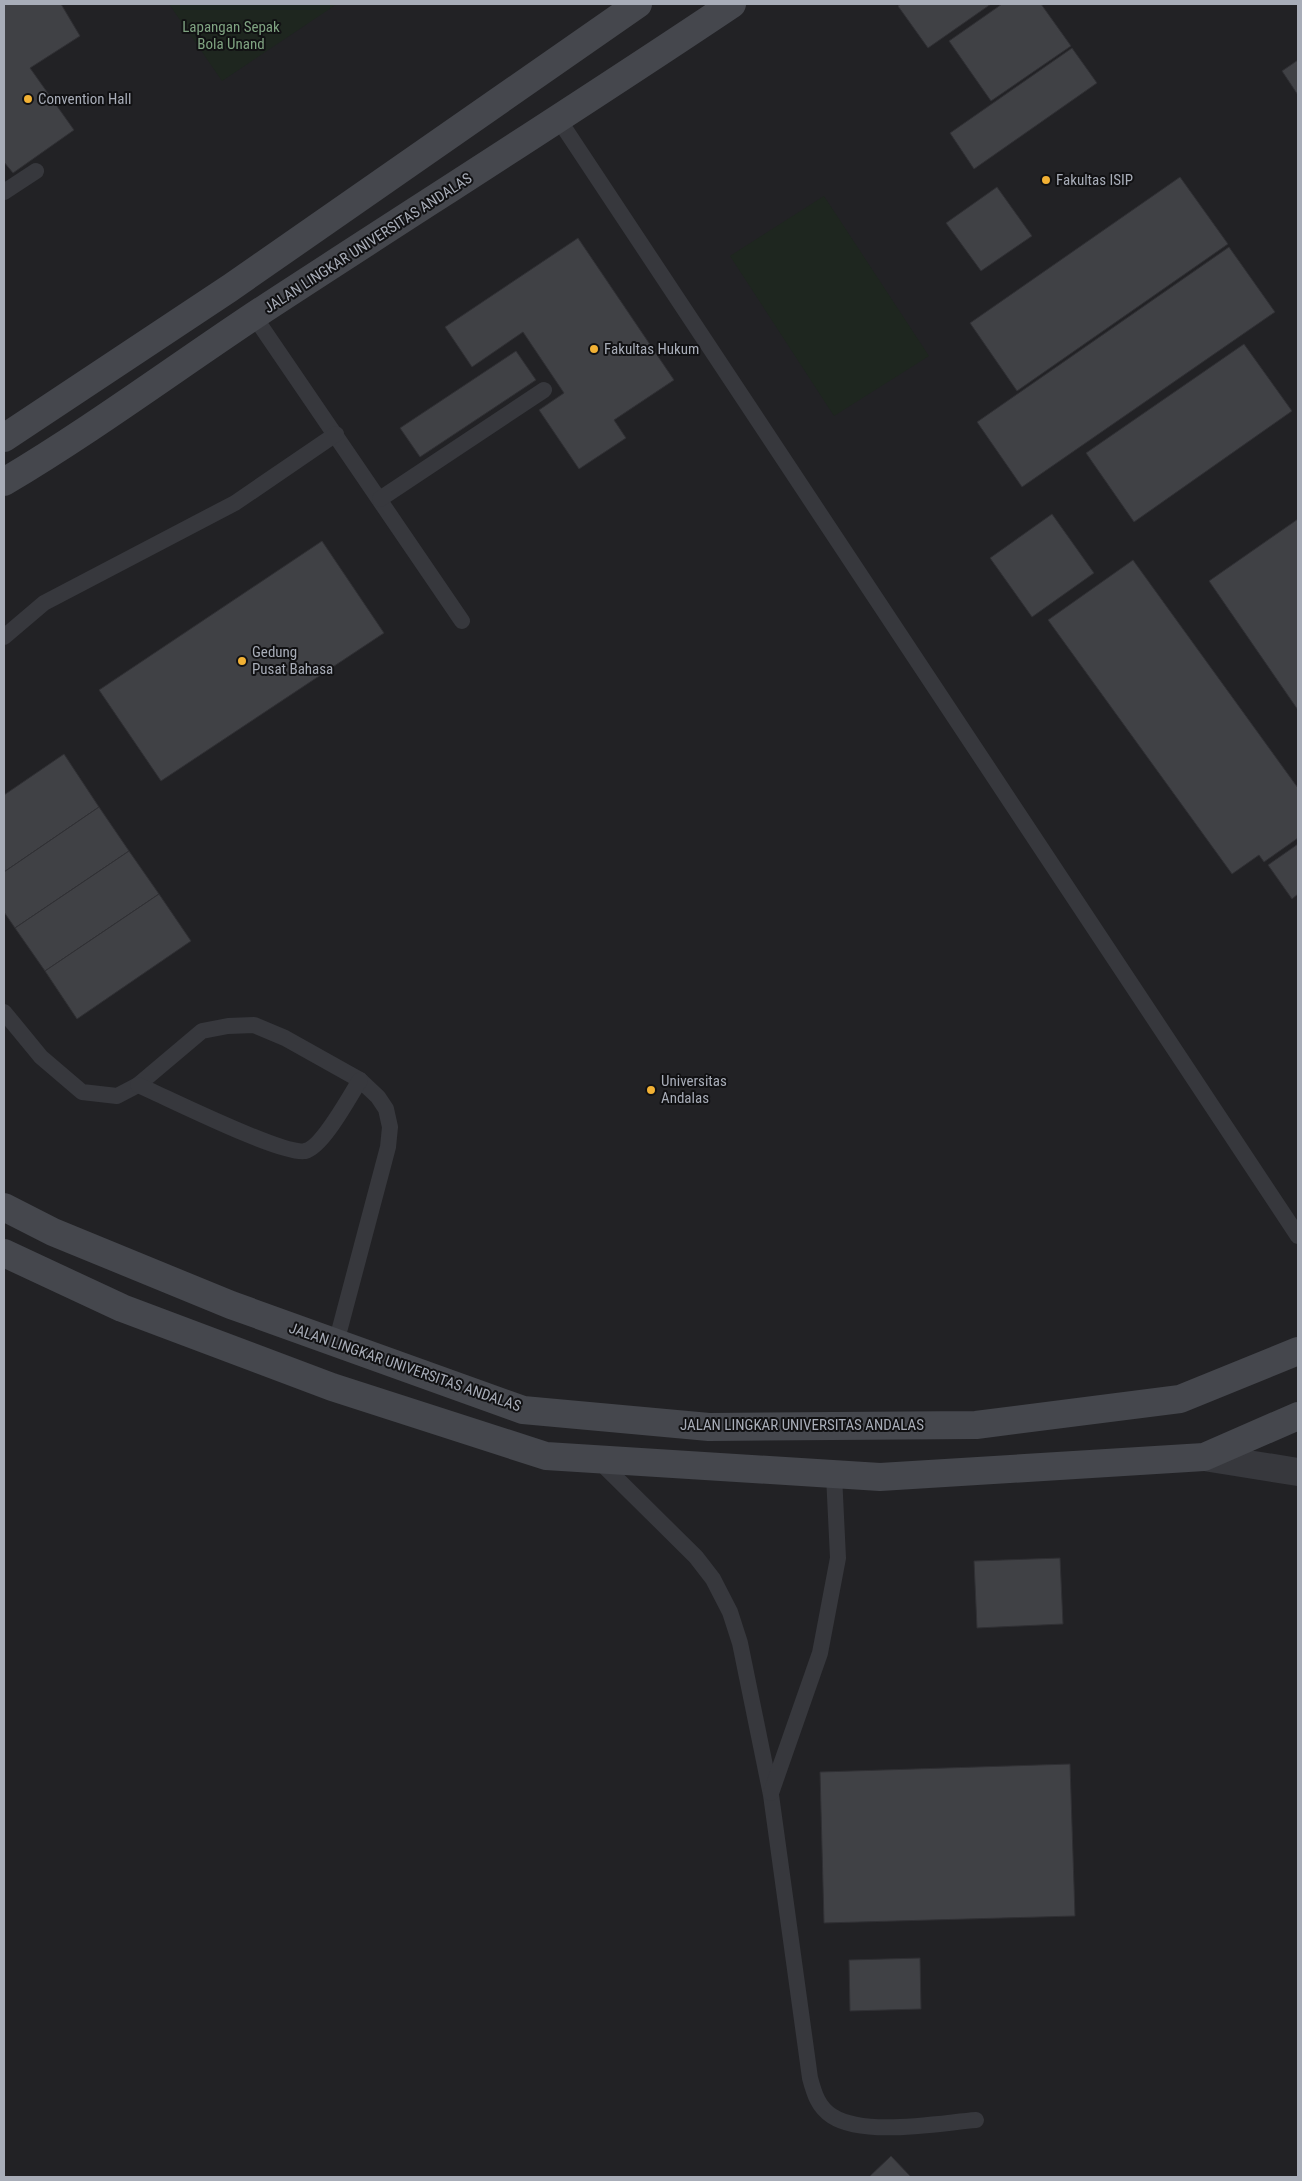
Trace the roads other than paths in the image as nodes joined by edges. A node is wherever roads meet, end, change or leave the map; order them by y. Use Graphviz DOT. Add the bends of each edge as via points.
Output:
graph roads {
  1 [pos="638,4"];
  2 [pos="732,4"];
  3 [pos="559,120"];
  4 [pos="36,171"];
  5 [pos="4,192"];
  6 [pos="254,316"];
  7 [pos="544,390"];
  8 [pos="336,434"];
  9 [pos="4,438"];
  10 [pos="4,482"];
  11 [pos="380,499"];
  12 [pos="462,621"];
  13 [pos="4,638"];
  14 [pos="4,1012"];
  15 [pos="360,1080"];
  16 [pos="138,1085"];
  17 [pos="4,1207"];
  18 [pos="1298,1236"];
  19 [pos="4,1253"];
  20 [pos="336,1343"];
  21 [pos="1298,1351"];
  22 [pos="443,1379"];
  23 [pos="1298,1416"];
  24 [pos="435,1420"];
  25 [pos="1204,1457"];
  26 [pos="597,1459"];
  27 [pos="1298,1472"];
  28 [pos="834,1475"];
  29 [pos="770,1795"];
  30 [pos="976,2120"];
  1 -- 9 [label="street" via="230,288"];
  2 -- 3 [label="street, JALAN LINGKAR UNIVERSITAS ANDALAS"];
  3 -- 6 [label="street, JALAN LINGKAR UNIVERSITAS ANDALAS"];
  3 -- 18 [label="lane"];
  4 -- 5 [label="lane"];
  6 -- 8 [label="lane"];
  6 -- 10 [label="street, JALAN LINGKAR UNIVERSITAS ANDALAS" via="50,455"];
  7 -- 11 [label="lane"];
  8 -- 11 [label="lane"];
  8 -- 13 [label="lane" via="235,503 44,603"];
  11 -- 12 [label="lane"];
  14 -- 16 [label="lane" via="41,1057 82,1092 117,1096"];
  15 -- 16 [label="lane" via="285,1038 254,1025 202,1031"];
  15 -- 16 [label="lane" via="318,1143 305,1152 286,1150 263,1141"];
  15 -- 20 [label="lane" via="386,1109 390,1126 388,1147"];
  17 -- 20 [label="street, JALAN LINGKAR UNIVERSITAS ANDALAS" via="53,1232 231,1305"];
  19 -- 24 [label="street" via="122,1308 332,1387"];
  20 -- 22 [label="street, JALAN LINGKAR UNIVERSITAS ANDALAS"];
  21 -- 22 [label="street, JALAN LINGKAR UNIVERSITAS ANDALAS" via="1180,1399 976,1425 709,1427 523,1410"];
  22 -- 24 [label="street"];
  23 -- 25 [label="street"];
  24 -- 26 [label="street" via="546,1456"];
  25 -- 27 [label="street"];
  25 -- 28 [label="street" via="880,1477"];
  26 -- 28 [label="street"];
  26 -- 29 [label="lane" via="696,1557 713,1579 730,1612 744,1661"];
  28 -- 29 [label="lane" via="838,1558 820,1653"];
  29 -- 30 [label="lane" via="810,2078 817,2101 832,2116 854,2125 888,2128"];
}
